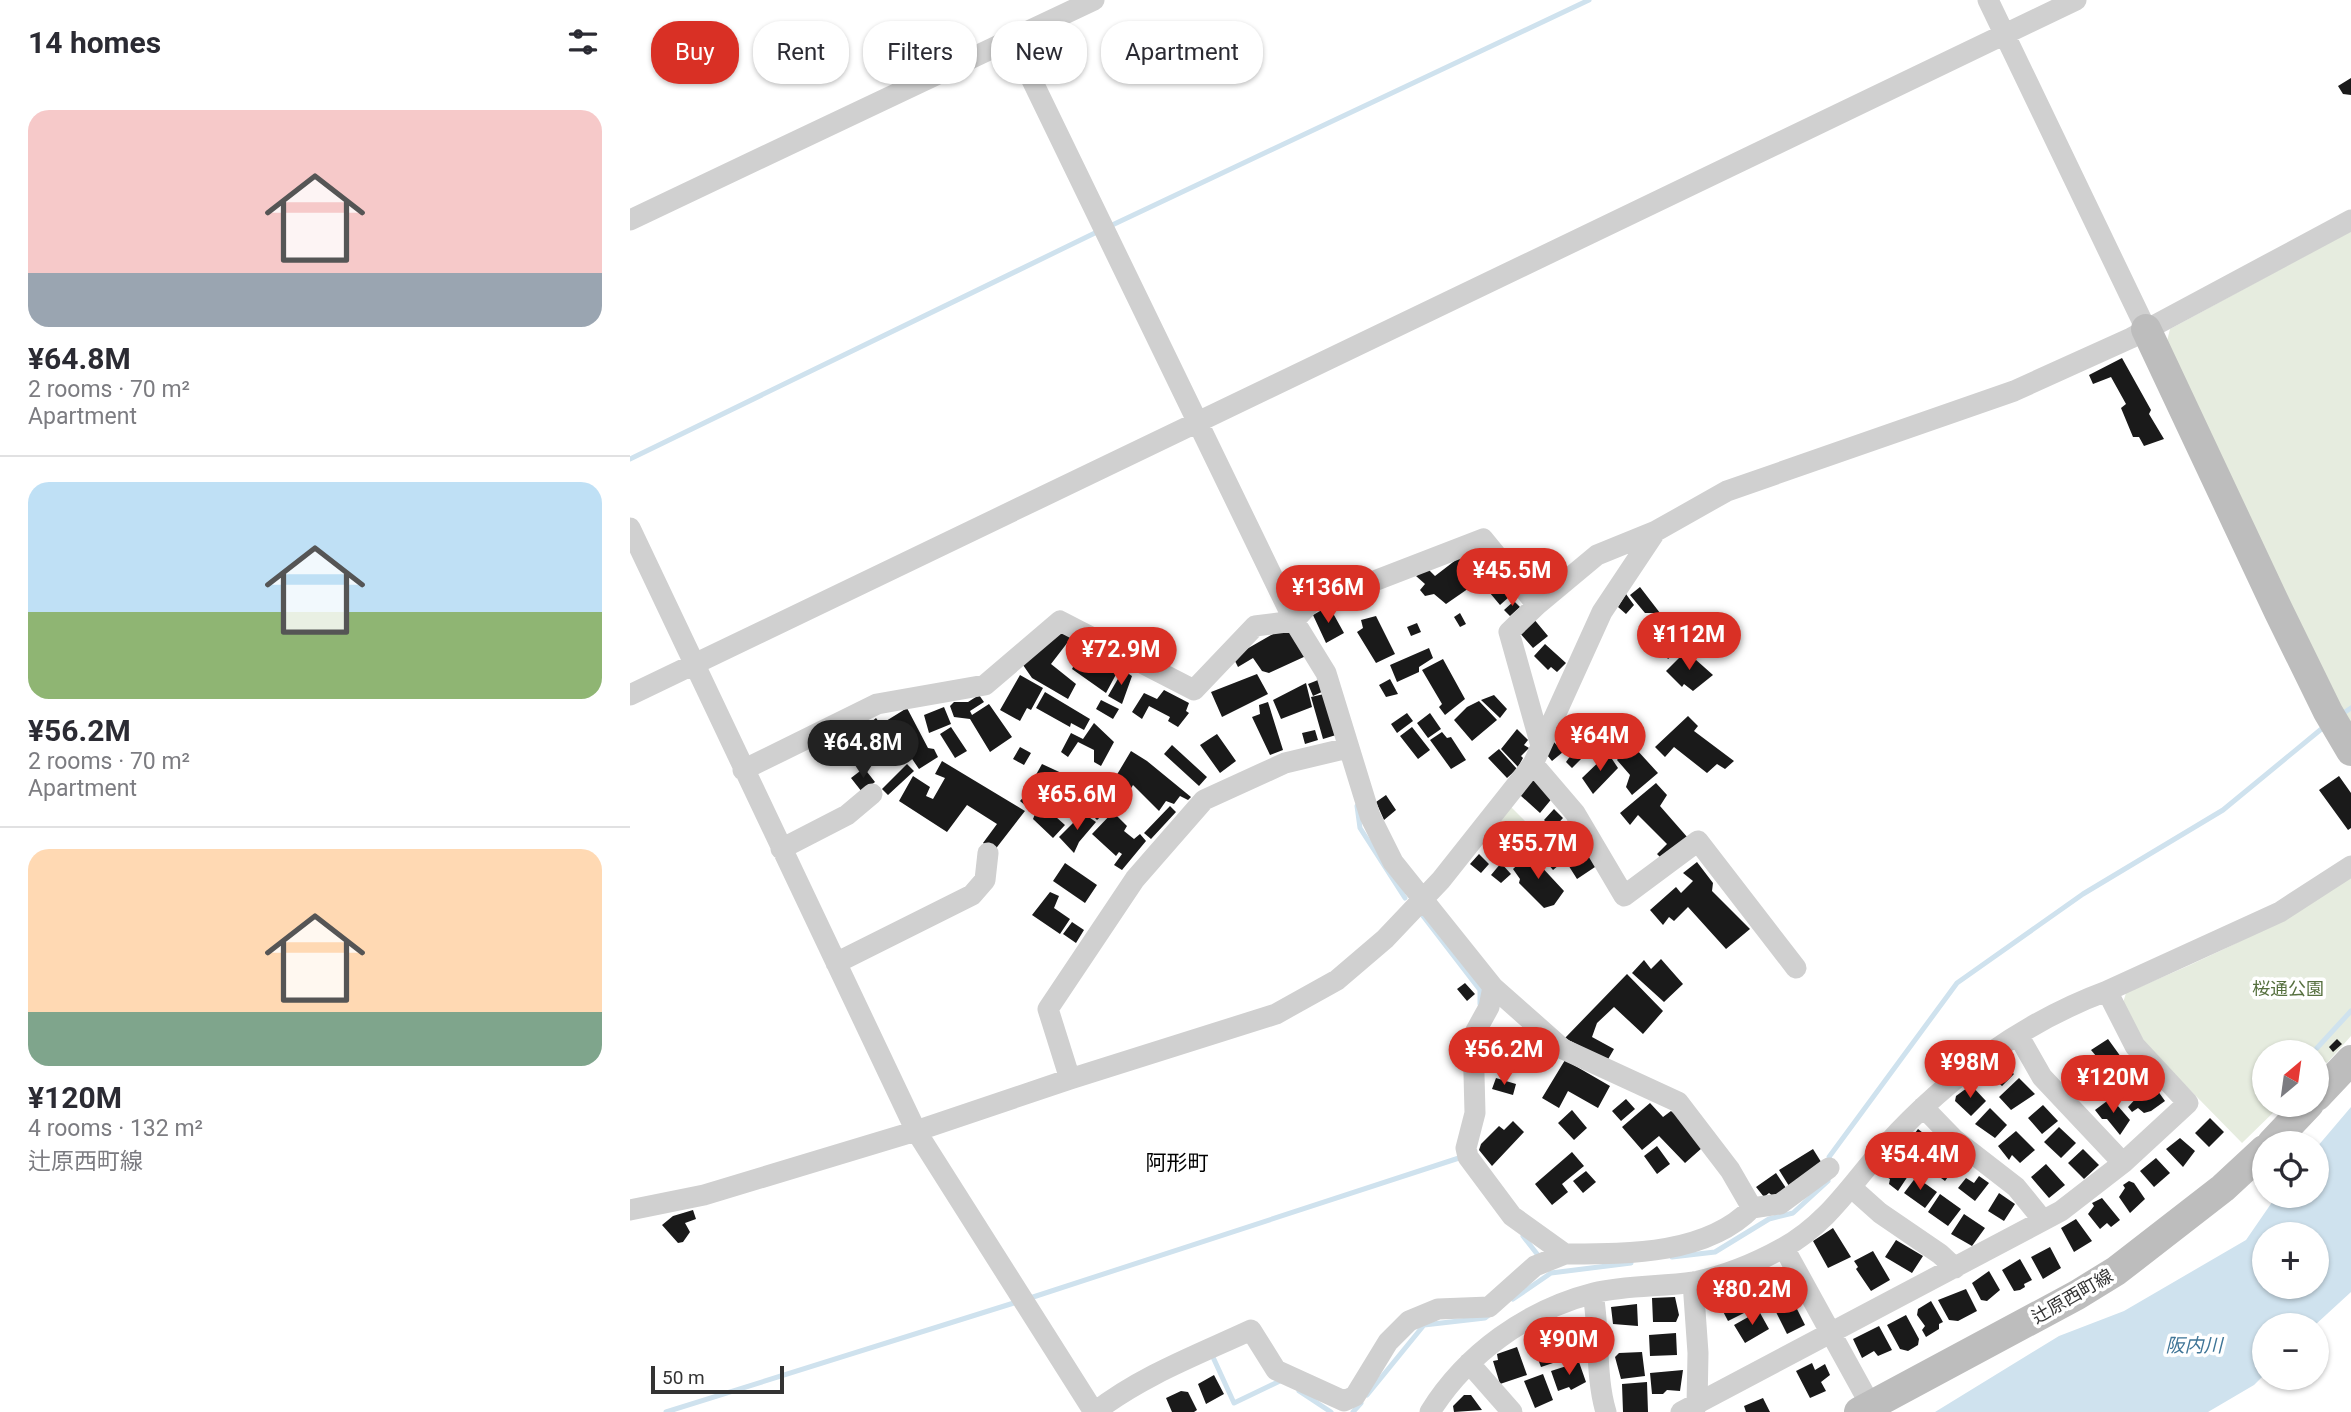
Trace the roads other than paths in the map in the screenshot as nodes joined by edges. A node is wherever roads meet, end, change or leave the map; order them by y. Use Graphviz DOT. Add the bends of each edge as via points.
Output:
graph roads {
  1 [pos="1094,0"];
  2 [pos="1989,0"];
  3 [pos="2077,0"];
  4 [pos="1051,21"];
  5 [pos="2005,34"];
  6 [pos="991,50"];
  7 [pos="1034,84"];
  8 [pos="630,220"];
  9 [pos="2351,220"];
  10 [pos="2146,329"];
  11 [pos="1196,423"];
  12 [pos="630,528"];
  13 [pos="1656,531"];
  14 [pos="1537,605"];
  15 [pos="1294,621"];
  16 [pos="695,664"];
  17 [pos="630,695"];
  18 [pos="2338,730"];
  19 [pos="1348,748"];
  20 [pos="1537,755"];
  21 [pos="743,770"];
  22 [pos="872,794"];
  23 [pos="781,849"];
  24 [pos="988,853"];
  25 [pos="2351,866"];
  26 [pos="1425,898"];
  27 [pos="835,963"];
  28 [pos="1796,968"];
  29 [pos="1493,987"];
  30 [pos="2107,991"];
  31 [pos="2018,1035"];
  32 [pos="2351,1060"];
  33 [pos="1070,1079"];
  34 [pos="2329,1083"];
  35 [pos="1923,1107"];
  36 [pos="2297,1117"];
  37 [pos="2283,1131"];
  38 [pos="916,1132"];
  39 [pos="2252,1161"];
  40 [pos="2123,1163"];
  41 [pos="1829,1168"];
  42 [pos="1852,1188"];
  43 [pos="1752,1208"];
  44 [pos="630,1210"];
  45 [pos="2042,1219"];
  46 [pos="1784,1248"];
  47 [pos="1550,1260"];
  48 [pos="1955,1268"];
  49 [pos="1693,1282"];
  50 [pos="1592,1294"];
  51 [pos="1832,1334"];
  52 [pos="1469,1363"];
  53 [pos="1689,1408"];
  54 [pos="1865,1409"];
  55 [pos="1095,1412"];
  56 [pos="1430,1412"];
  57 [pos="1512,1412"];
  58 [pos="1606,1412"];
  1 -- 4 [label="street"];
  2 -- 5 [label="street"];
  3 -- 5 [label="street"];
  5 -- 10 [label="street"];
  5 -- 11 [label="street"];
  6 -- 8 [label="street"];
  7 -- 11 [label="street"];
  9 -- 10 [label="street"];
  10 -- 13 [label="street" via="2014,391 1727,491"];
  10 -- 18 [label="main road"];
  11 -- 15 [label="street"];
  11 -- 16 [label="street"];
  12 -- 16 [label="street"];
  13 -- 14 [label="street" via="1597,555"];
  13 -- 20 [label="street" via="1602,612"];
  14 -- 15 [label="street" via="1483,539 1369,583 1323,589"];
  14 -- 20 [label="street" via="1508,632"];
  15 -- 19 [label="street" via="1326,673"];
  15 -- 21 [label="street" via="1255,626 1194,690 1060,621 985,685 877,704"];
  16 -- 17 [label="street"];
  16 -- 21 [label="street"];
  19 -- 26 [label="street" via="1370,816 1393,863"];
  19 -- 33 [label="street" via="1285,763 1204,800 1135,879 1048,1009"];
  20 -- 26 [label="street"];
  20 -- 28 [label="street" via="1624,896 1698,841"];
  21 -- 23 [label="street"];
  22 -- 23 [label="street" via="847,816"];
  23 -- 27 [label="street"];
  24 -- 27 [label="street" via="985,880 972,895"];
  25 -- 30 [label="street" via="2280,912"];
  26 -- 29 [label="street"];
  26 -- 33 [label="street" via="1338,980 1276,1014"];
  27 -- 38 [label="street"];
  29 -- 43 [label="street" via="1563,1049 1678,1102 1730,1170"];
  29 -- 47 [label="street" via="1489,1007 1473,1036 1475,1113 1466,1148 1512,1216"];
  30 -- 31 [label="street"];
  30 -- 40 [label="street" via="2134,1046 2188,1103"];
  31 -- 35 [label="street"];
  31 -- 40 [label="street" via="2042,1077"];
  32 -- 34 [label="main road"];
  33 -- 38 [label="street"];
  35 -- 42 [label="street"];
  35 -- 45 [label="street" via="1954,1139 2016,1187"];
  36 -- 37 [label="main road"];
  38 -- 44 [label="street" via="704,1195"];
  38 -- 55 [label="street"];
  39 -- 54 [label="main road, 辻原西町線" via="2116,1271"];
  40 -- 45 [label="street" via="2061,1212"];
  41 -- 43 [label="street" via="1780,1204"];
  42 -- 46 [label="street" via="1821,1221"];
  42 -- 48 [label="street"];
  43 -- 47 [label="street" via="1732,1227 1699,1241"];
  45 -- 48 [label="street"];
  46 -- 49 [label="street"];
  46 -- 51 [label="street"];
  47 -- 55 [label="street" via="1489,1307 1438,1309 1409,1321 1388,1342 1355,1396 1344,1401 1276,1370 1251,1330 1152,1375"];
  48 -- 51 [label="street"];
  49 -- 50 [label="street"];
  49 -- 53 [label="street" via="1698,1353"];
  50 -- 52 [label="street" via="1540,1313"];
  50 -- 58 [label="street"];
  51 -- 53 [label="street"];
  51 -- 54 [label="street"];
  52 -- 56 [label="street"];
  52 -- 57 [label="street"];
}
